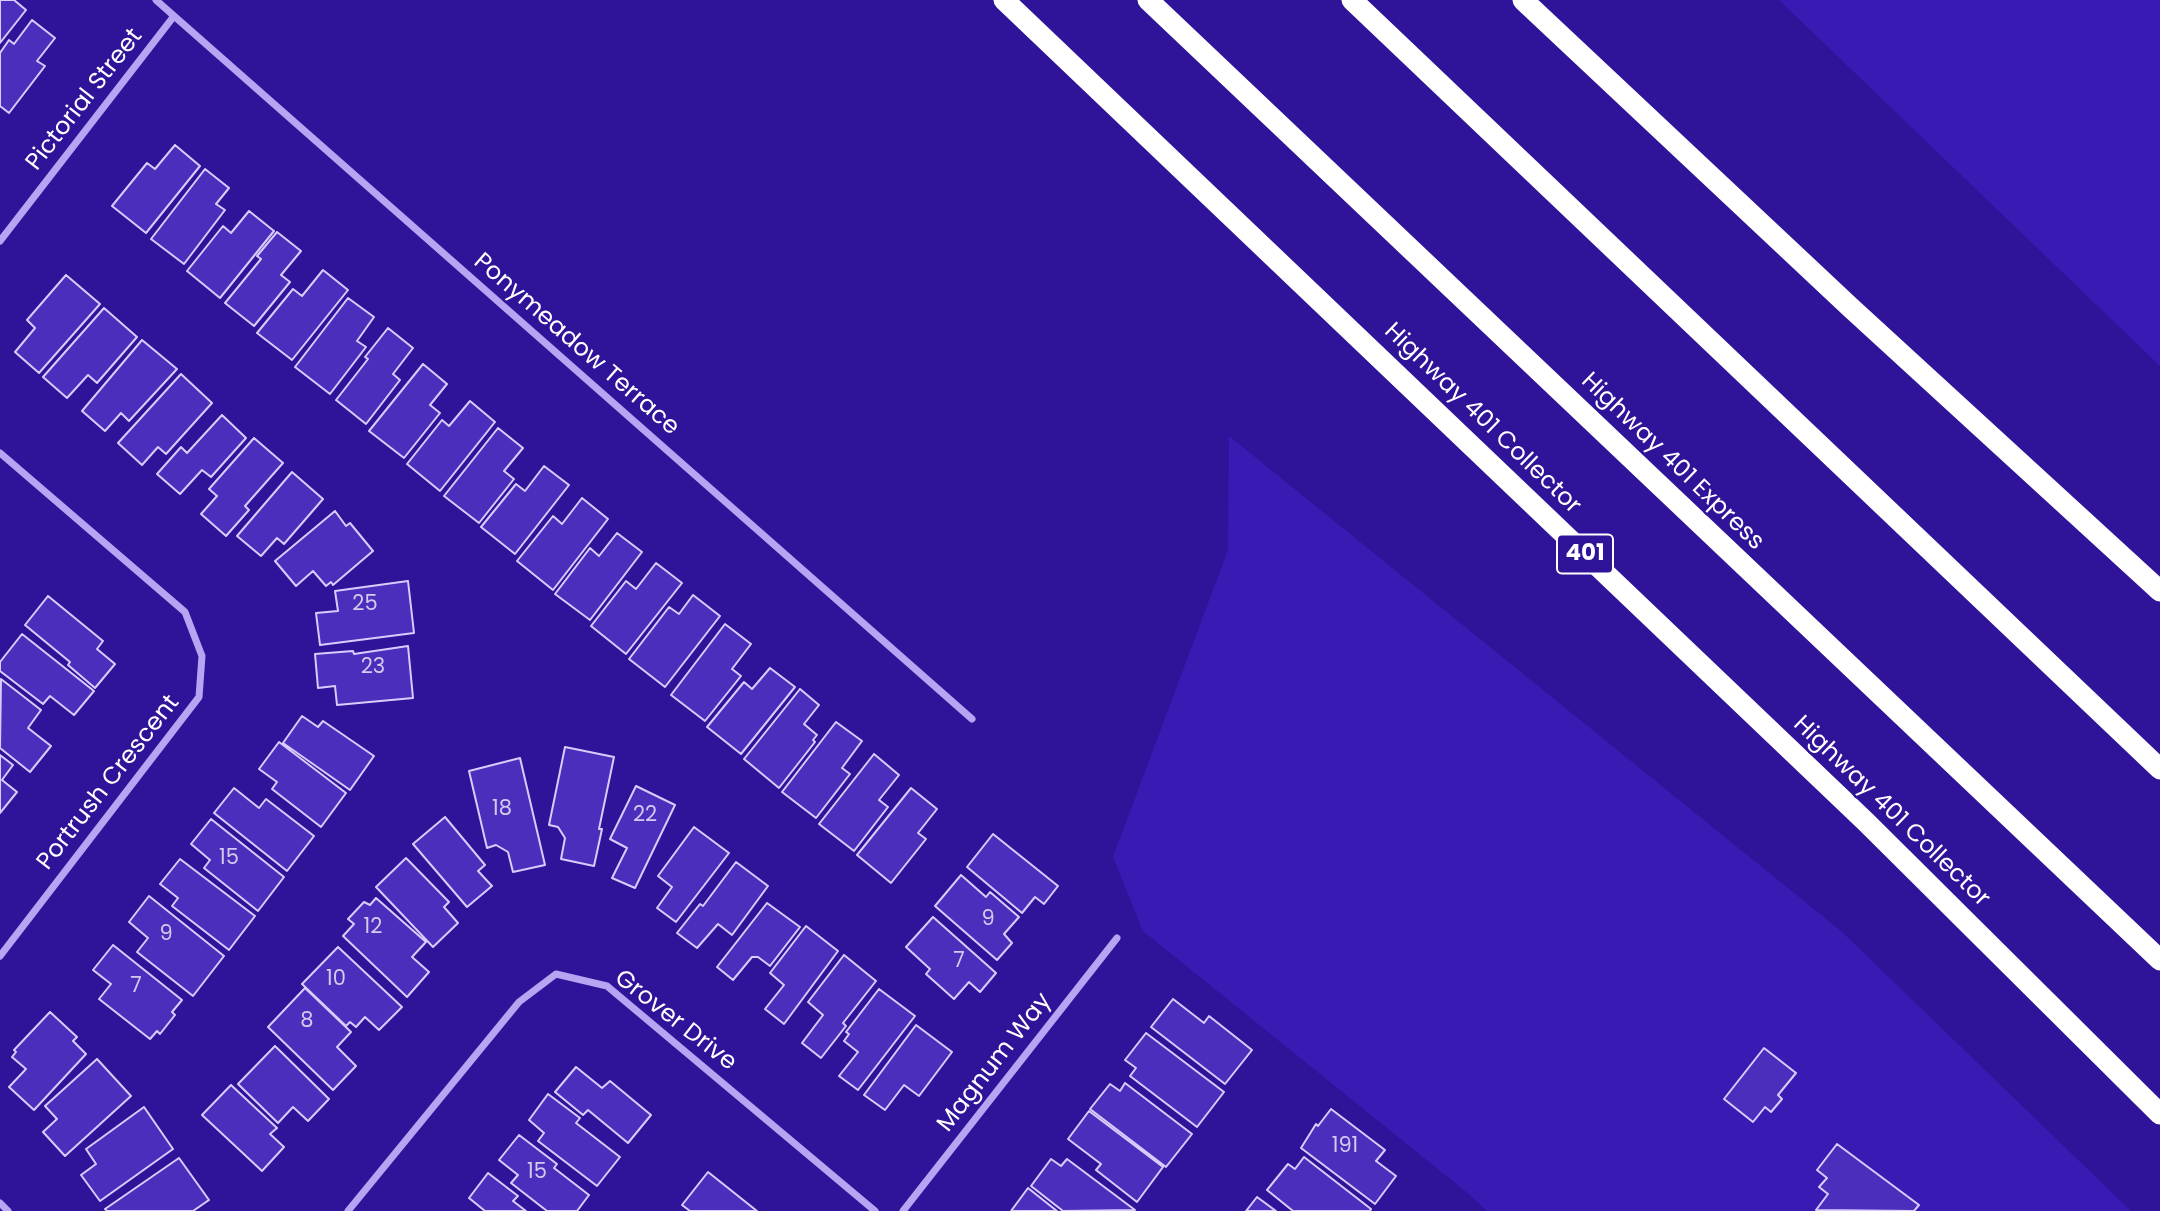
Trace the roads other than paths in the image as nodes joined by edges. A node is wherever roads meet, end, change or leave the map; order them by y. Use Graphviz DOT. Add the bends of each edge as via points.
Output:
graph roads {
  1 [pos="156,0"];
  2 [pos="1004,0"];
  3 [pos="1148,0"];
  4 [pos="1352,0"];
  5 [pos="1522,0"];
  6 [pos="174,16"];
  7 [pos="0,241"];
  8 [pos="0,453"];
  9 [pos="2160,591"];
  10 [pos="972,719"];
  11 [pos="2160,769"];
  12 [pos="1116,938"];
  13 [pos="0,956"];
  14 [pos="2160,960"];
  15 [pos="2160,1114"];
  16 [pos="0,1203"];
  17 [pos="8,1211"];
  18 [pos="348,1211"];
  19 [pos="875,1211"];
  20 [pos="903,1211"];
  1 -- 6 [label="street, Ponymeadow Terrace"];
  2 -- 15 [label="highway, Highway 401 Collector / 401" via="1846,803"];
  3 -- 14 [label="highway, Highway 401 Express"];
  4 -- 11 [label="highway"];
  5 -- 9 [label="highway"];
  6 -- 7 [label="street, Pictorial Street"];
  6 -- 10 [label="street, Ponymeadow Terrace"];
  8 -- 13 [label="street, Portrush Crescent" via="185,611 202,656 199,697"];
  12 -- 20 [label="street, Magnum Way"];
  16 -- 17 [label="street"];
  18 -- 19 [label="street, Grover Drive" via="519,1002 556,974 607,986"];
}
